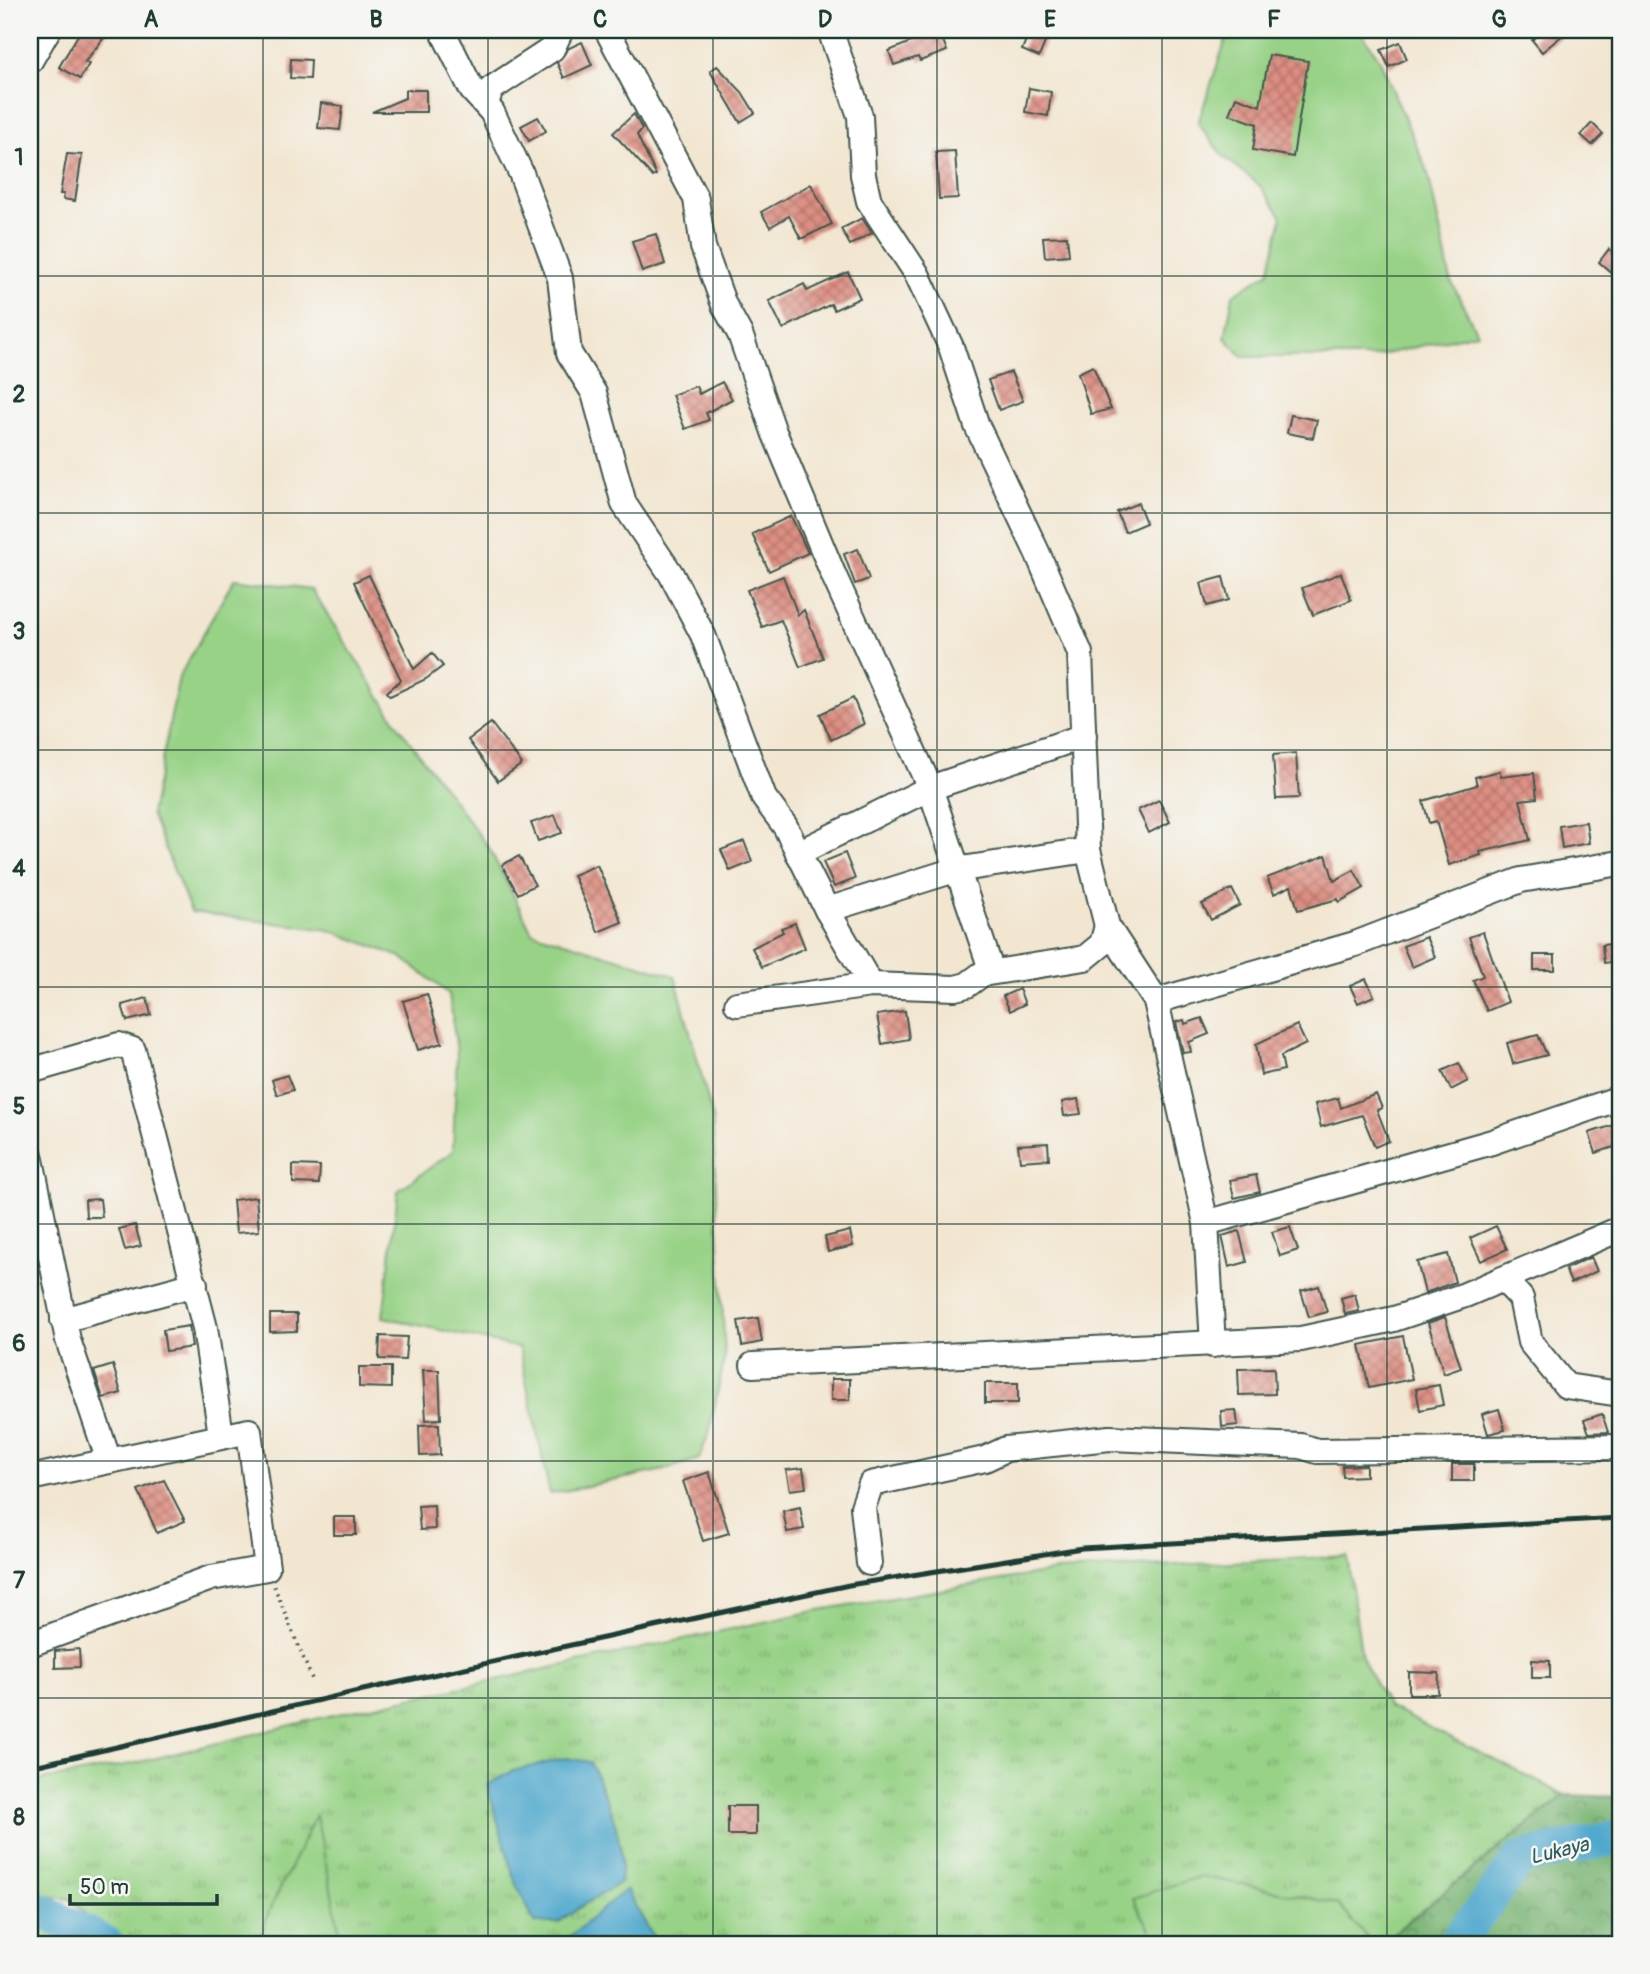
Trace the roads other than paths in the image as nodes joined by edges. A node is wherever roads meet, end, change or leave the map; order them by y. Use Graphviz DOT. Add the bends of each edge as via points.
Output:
graph roads {
  1 [pos="48,30"];
  2 [pos="443,30"];
  3 [pos="561,30"];
  4 [pos="607,30"];
  5 [pos="830,30"];
  6 [pos="30,61"];
  7 [pos="486,104"];
  8 [pos="1084,736"];
  9 [pos="930,788"];
  10 [pos="1088,850"];
  11 [pos="798,853"];
  12 [pos="1620,863"];
  13 [pos="955,870"];
  14 [pos="827,910"];
  15 [pos="1107,926"];
  16 [pos="992,972"];
  17 [pos="871,985"];
  18 [pos="1156,1001"];
  19 [pos="737,1004"];
  20 [pos="30,1071"];
  21 [pos="1620,1098"];
  22 [pos="30,1155"];
  23 [pos="1206,1223"];
  24 [pos="1620,1229"];
  25 [pos="1503,1279"];
  26 [pos="195,1284"];
  27 [pos="63,1320"];
  28 [pos="1213,1345"];
  29 [pos="753,1365"];
  30 [pos="1620,1394"];
  31 [pos="221,1435"];
  32 [pos="1620,1447"];
  33 [pos="109,1461"];
  34 [pos="30,1478"];
  35 [pos="869,1563"];
  36 [pos="30,1644"];
  1 -- 6 [label="street"];
  2 -- 7 [label="street" via="472,90"];
  3 -- 7 [label="street" via="552,50 491,89"];
  4 -- 9 [label="street" via="696,199 703,247 774,432"];
  5 -- 8 [label="street" via="860,116 869,201 917,274 951,347 977,426 1080,653"];
  7 -- 11 [label="street" via="518,167 558,270 569,353 594,393 624,504 671,574 703,635 764,798 785,825"];
  8 -- 9 [label="street"];
  8 -- 10 [label="street"];
  9 -- 11 [label="street"];
  9 -- 13 [label="street"];
  10 -- 13 [label="street"];
  10 -- 15 [label="street"];
  11 -- 14 [label="street"];
  12 -- 18 [label="street" via="1521,880 1355,944"];
  13 -- 14 [label="street"];
  13 -- 16 [label="street"];
  14 -- 17 [label="street"];
  15 -- 16 [label="street" via="1102,944 1085,958"];
  15 -- 18 [label="street"];
  16 -- 17 [label="street" via="955,988"];
  17 -- 19 [label="street"];
  18 -- 23 [label="street"];
  20 -- 26 [label="street" via="119,1045 134,1050"];
  21 -- 23 [label="street" via="1492,1142"];
  22 -- 27 [label="street"];
  23 -- 28 [label="street"];
  24 -- 25 [label="street"];
  25 -- 28 [label="street" via="1353,1330"];
  25 -- 30 [label="street" via="1521,1298 1530,1342 1566,1386"];
  26 -- 27 [label="street"];
  26 -- 31 [label="street"];
  27 -- 33 [label="street"];
  28 -- 29 [label="street"];
  31 -- 33 [label="street"];
  31 -- 36 [label="street" via="248,1430 251,1436 267,1568 211,1578"];
  32 -- 35 [label="street" via="1317,1451 1301,1446 1110,1438 1010,1448 985,1459 871,1484 863,1507"];
  33 -- 34 [label="street"];
}
